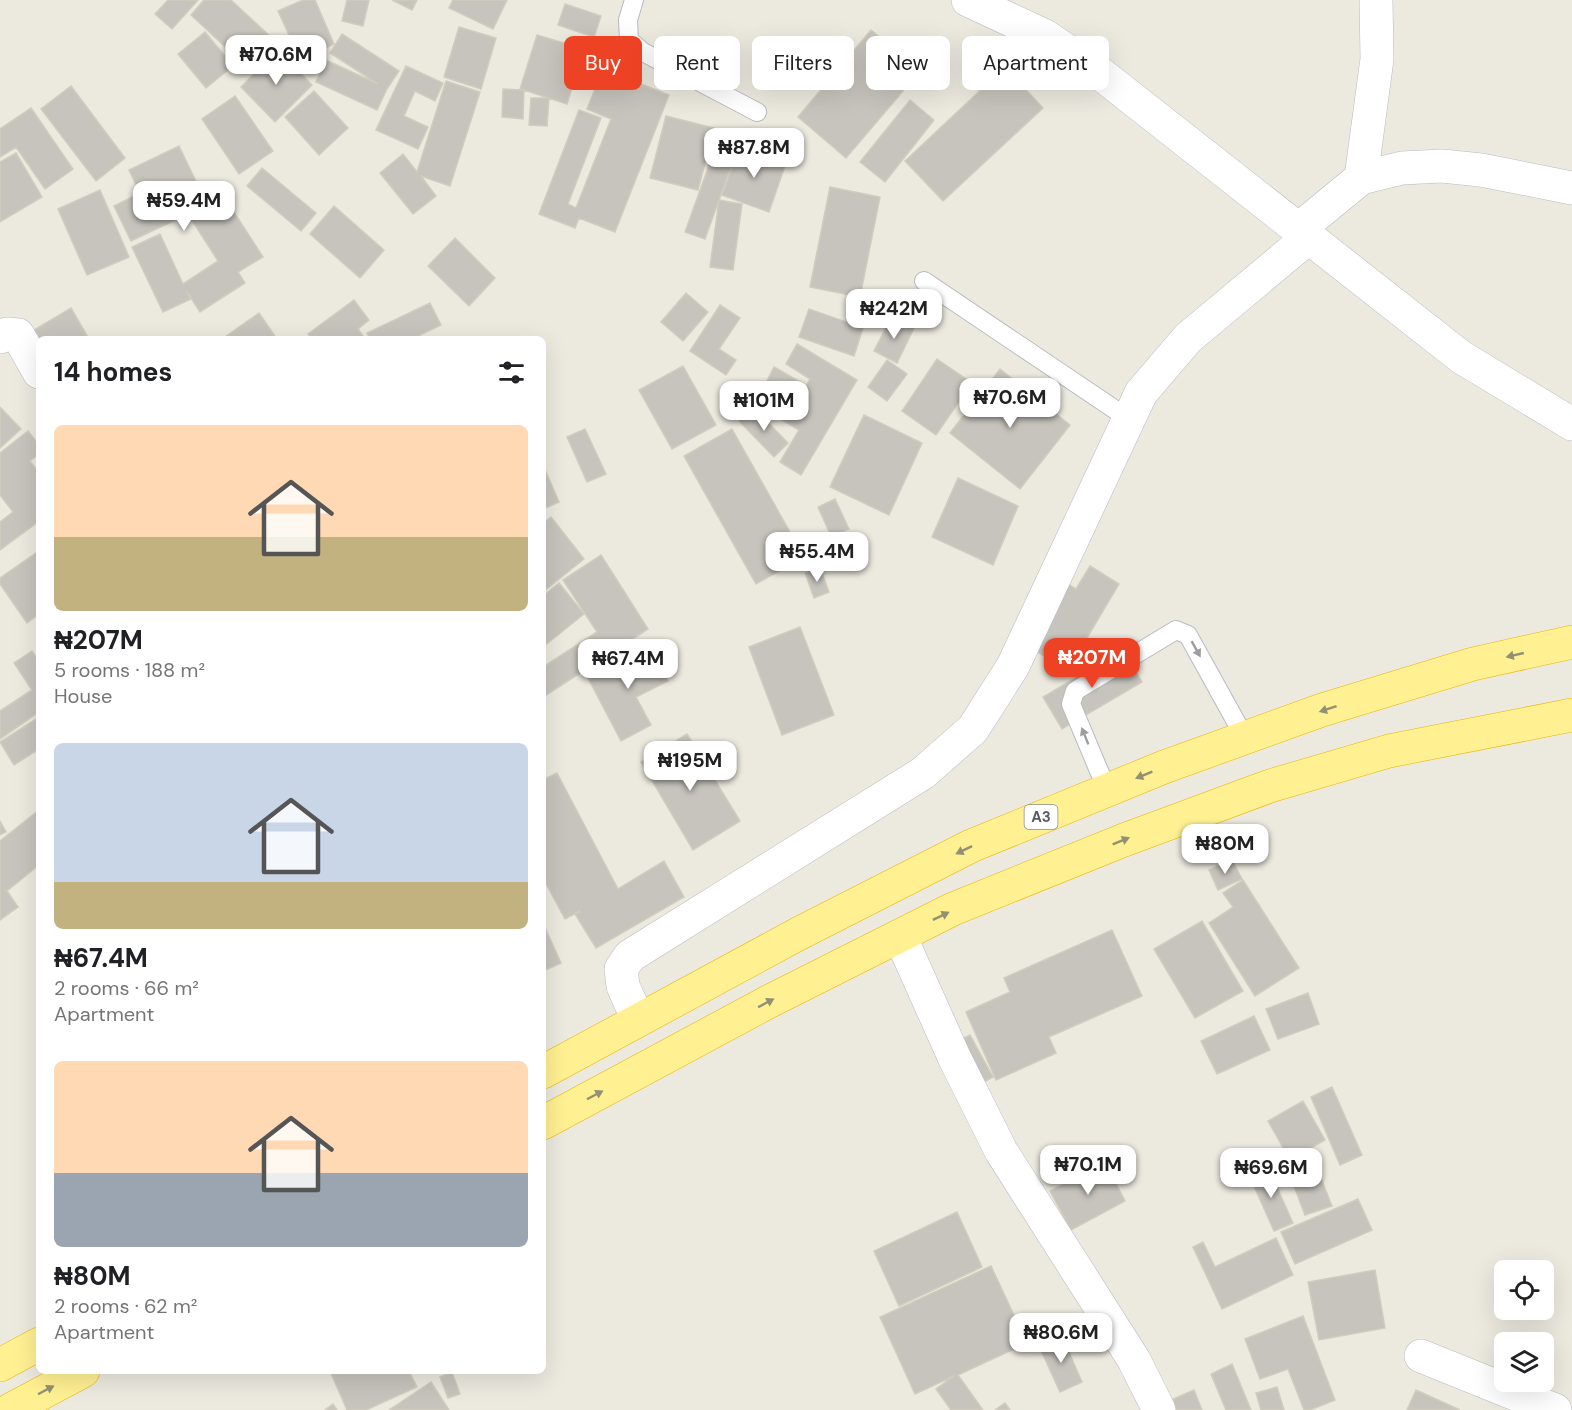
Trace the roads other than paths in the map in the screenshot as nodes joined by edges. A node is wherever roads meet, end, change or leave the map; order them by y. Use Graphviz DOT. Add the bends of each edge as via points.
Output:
graph roads {
  1 [pos="634,0"];
  2 [pos="968,0"];
  3 [pos="1376,0"];
  4 [pos="757,112"];
  5 [pos="1360,178"];
  6 [pos="1572,188"];
  7 [pos="1304,233"];
  8 [pos="924,281"];
  9 [pos="0,337"];
  10 [pos="36,367"];
  11 [pos="1129,419"];
  12 [pos="1572,424"];
  13 [pos="1572,642"];
  14 [pos="1572,715"];
  15 [pos="1245,738"];
  16 [pos="1107,790"];
  17 [pos="900,936"];
  18 [pos="638,1020"];
  19 [pos="546,1070"];
  20 [pos="546,1121"];
  21 [pos="36,1346"];
  22 [pos="1421,1356"];
  23 [pos="0,1365"];
  24 [pos="76,1374"];
  25 [pos="10,1410"];
  26 [pos="1159,1410"];
  27 [pos="1555,1410"];
  1 -- 4 [label="lane" via="628,20 629,40 643,52"];
  2 -- 7 [label="street" via="1045,36 1097,71"];
  3 -- 5 [label="street" via="1377,59"];
  5 -- 6 [label="street" via="1402,168 1442,166"];
  5 -- 7 [label="street"];
  7 -- 11 [label="street" via="1188,338 1142,393"];
  7 -- 12 [label="street" via="1461,357"];
  8 -- 11 [label="lane"];
  9 -- 10 [label="street" via="18,335"];
  11 -- 18 [label="street" via="1013,666 973,729 923,773 630,956 621,969 623,986"];
  13 -- 15 [label="highway, A3, one-way" via="1473,664"];
  17 -- 14 [label="highway, one-way" via="953,909 1270,786 1389,751"];
  15 -- 16 [label="highway, A3, one-way"];
  16 -- 15 [label="lane, one-way" via="1071,704 1075,691 1176,630 1188,635"];
  16 -- 18 [label="highway, A3, one-way" via="971,846"];
  20 -- 17 [label="highway, one-way"];
  17 -- 26 [label="street" via="1001,1151 1134,1360"];
  18 -- 19 [label="highway, A3"];
  21 -- 23 [label="highway"];
  22 -- 27 [label="street"];
  25 -- 24 [label="highway, one-way"];
}
